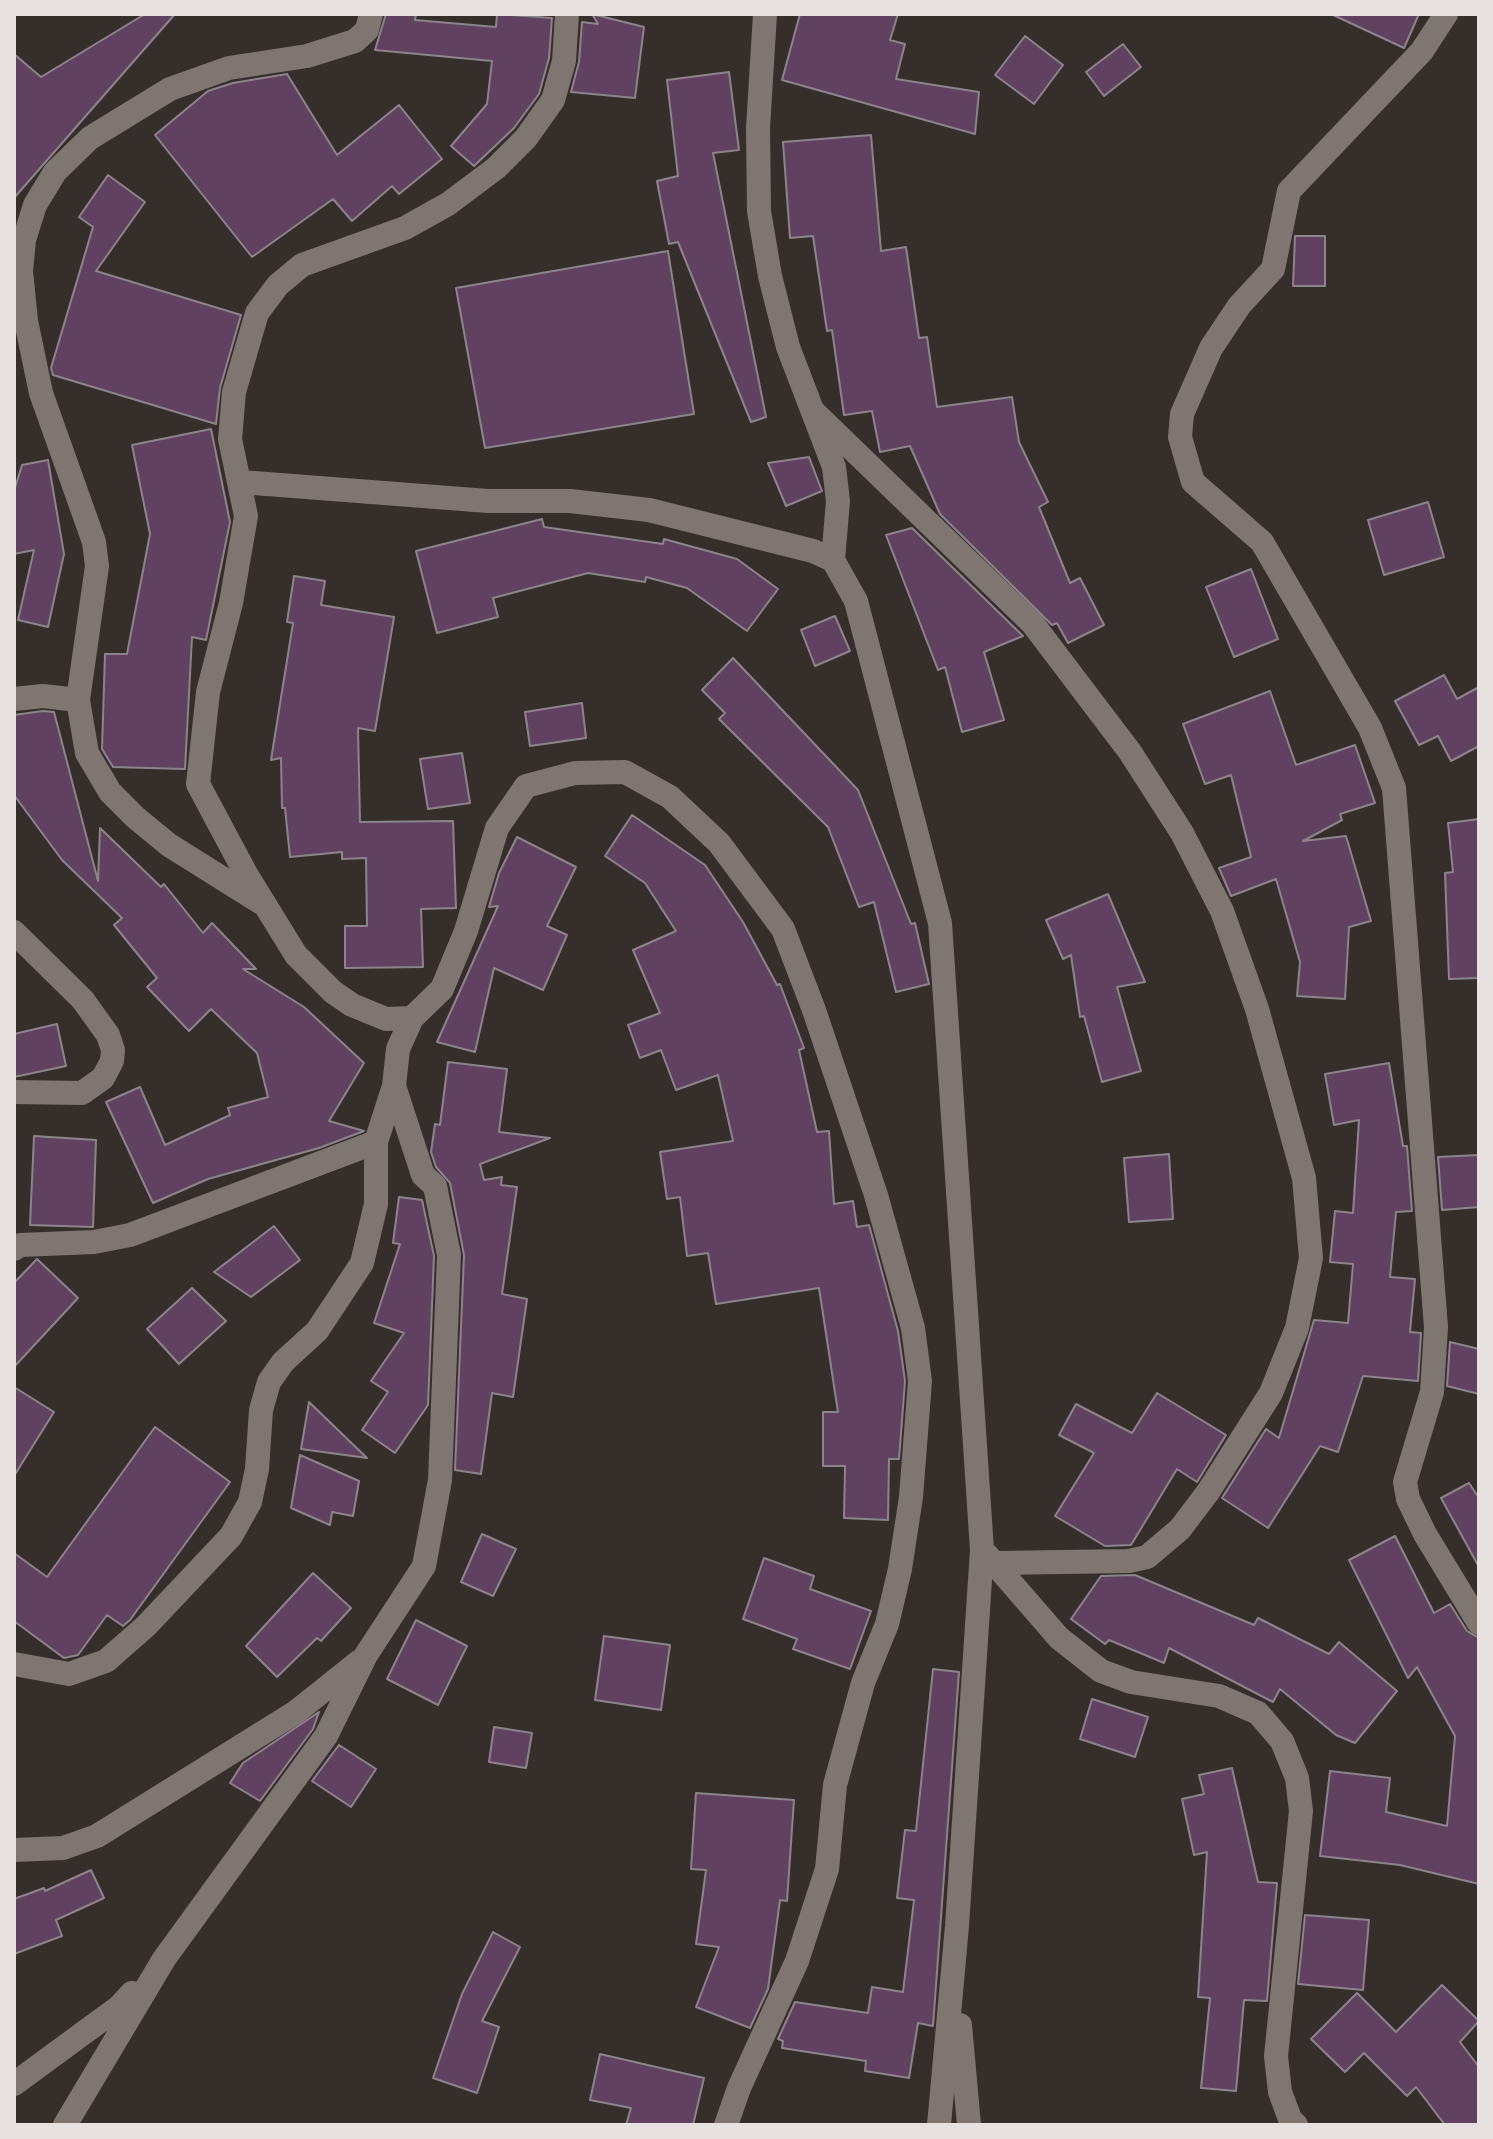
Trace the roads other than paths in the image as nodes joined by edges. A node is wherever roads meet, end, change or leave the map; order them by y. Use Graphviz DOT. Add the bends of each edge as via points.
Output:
graph roads {
  1 [pos="371,14"];
  2 [pos="567,14"];
  3 [pos="765,14"];
  4 [pos="1446,14"];
  5 [pos="814,412"];
  6 [pos="241,482"];
  7 [pos="833,560"];
  8 [pos="14,699"];
  9 [pos="78,700"];
  10 [pos="266,906"];
  11 [pos="14,932"];
  12 [pos="412,1018"];
  13 [pos="394,1086"];
  14 [pos="14,1092"];
  15 [pos="376,1142"];
  16 [pos="14,1249"];
  17 [pos="989,1556"];
  18 [pos="1479,1623"];
  19 [pos="366,1655"];
  20 [pos="14,1664"];
  21 [pos="14,1850"];
  22 [pos="957,1926"];
  23 [pos="164,1959"];
  24 [pos="14,2084"];
  25 [pos="65,2125"];
  26 [pos="726,2125"];
  27 [pos="939,2125"];
  28 [pos="969,2125"];
  29 [pos="1296,2125"];
  1 -- 9 [label="street" via="367,30 355,41 229,68 170,89 90,138 55,172 35,205 21,271 26,321 41,393 94,542 97,566"];
  2 -- 6 [label="street" via="564,61 553,100 496,168 405,228 302,265 257,313 234,392 230,439"];
  3 -- 5 [label="street" via="759,211 788,347"];
  4 -- 18 [label="street" via="1422,51 1289,191 1273,269 1211,348 1182,414 1180,437 1193,482 1262,542 1370,728 1394,788 1436,1327 1432,1392 1405,1482 1425,1534"];
  5 -- 7 [label="street" via="838,501"];
  5 -- 17 [label="street" via="1033,624 1130,752 1182,833 1222,911 1257,1009 1304,1178 1311,1258 1297,1328 1271,1393 1180,1529 1147,1557 1129,1561"];
  6 -- 7 [label="street" via="649,510 790,544"];
  6 -- 10 [label="street" via="246,516 208,692 198,784"];
  7 -- 17 [label="street" via="856,601 940,923"];
  8 -- 9 [label="street"];
  9 -- 10 [label="street" via="87,753 110,792 169,845"];
  10 -- 12 [label="street" via="296,955 333,992 386,1019"];
  11 -- 14 [label="street" via="83,1000 113,1050 103,1078 82,1093"];
  12 -- 13 [label="street" via="398,1049"];
  12 -- 26 [label="street" via="442,989 497,828 526,786 575,773 625,772 670,797 719,843 783,929 880,1210 913,1328 920,1381 900,1569 887,1624 842,1754 818,1905"];
  13 -- 15 [label="street"];
  13 -- 19 [label="street" via="423,1175 435,1186 442,1207 449,1255 447,1364 440,1480 424,1566"];
  15 -- 16 [label="street" via="130,1235"];
  15 -- 20 [label="street" via="376,1204 362,1263 317,1331 269,1382 250,1502 231,1536 106,1661 69,1674"];
  17 -- 22 [label="street"];
  17 -- 29 [label="street" via="1059,1638 1101,1671 1131,1682 1219,1696 1258,1713 1282,1741 1297,1778 1301,1811 1276,2056 1280,2092"];
  19 -- 21 [label="street" via="296,1712 97,1836 63,1848"];
  19 -- 23 [label="street" via="326,1736"];
  22 -- 27 [label="street"];
  22 -- 28 [label="street"];
  23 -- 24 [label="street" via="119,2007"];
  23 -- 25 [label="street"];
}
